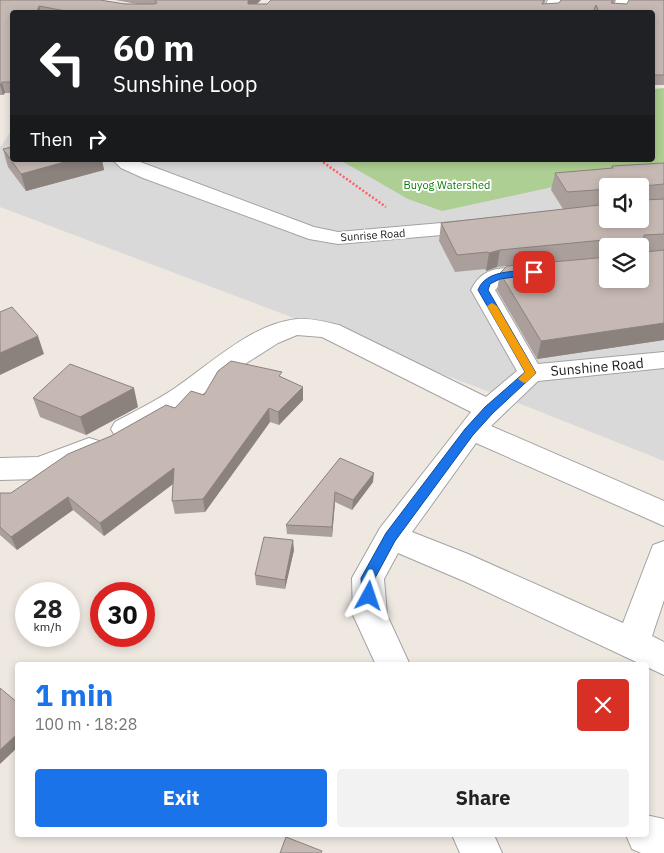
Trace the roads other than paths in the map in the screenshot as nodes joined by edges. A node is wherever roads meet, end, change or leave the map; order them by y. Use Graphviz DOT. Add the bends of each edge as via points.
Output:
graph roads {
  1 [pos="126,162"];
  2 [pos="496,224"];
  3 [pos="599,266"];
  4 [pos="662,362"];
  5 [pos="531,373"];
  6 [pos="489,410"];
  7 [pos="469,432"];
  8 [pos="0,469"];
  9 [pos="664,514"];
  10 [pos="390,537"];
  11 [pos="664,554"];
  12 [pos="633,641"];
  13 [pos="664,659"];
  14 [pos="392,662"];
  15 [pos="649,836"];
  16 [pos="473,837"];
  17 [pos="664,839"];
  18 [pos="482,853"];
  1 -- 2 [label="street, Sunrise Road" via="309,233 338,238"];
  3 -- 5 [label="street" via="497,276 486,282 483,290"];
  4 -- 5 [label="street, Sunshine Road"];
  5 -- 6 [label="street"];
  6 -- 7 [label="street"];
  6 -- 8 [label="street" via="330,331 294,327 270,337 184,395 104,441 40,468"];
  7 -- 9 [label="street" via="481,433"];
  7 -- 10 [label="street"];
  10 -- 12 [label="street" via="435,553"];
  10 -- 14 [label="street" via="368,578 370,615"];
  11 -- 12 [label="street"];
  12 -- 13 [label="street"];
  15 -- 17 [label="street"];
  16 -- 18 [label="street"];
}
